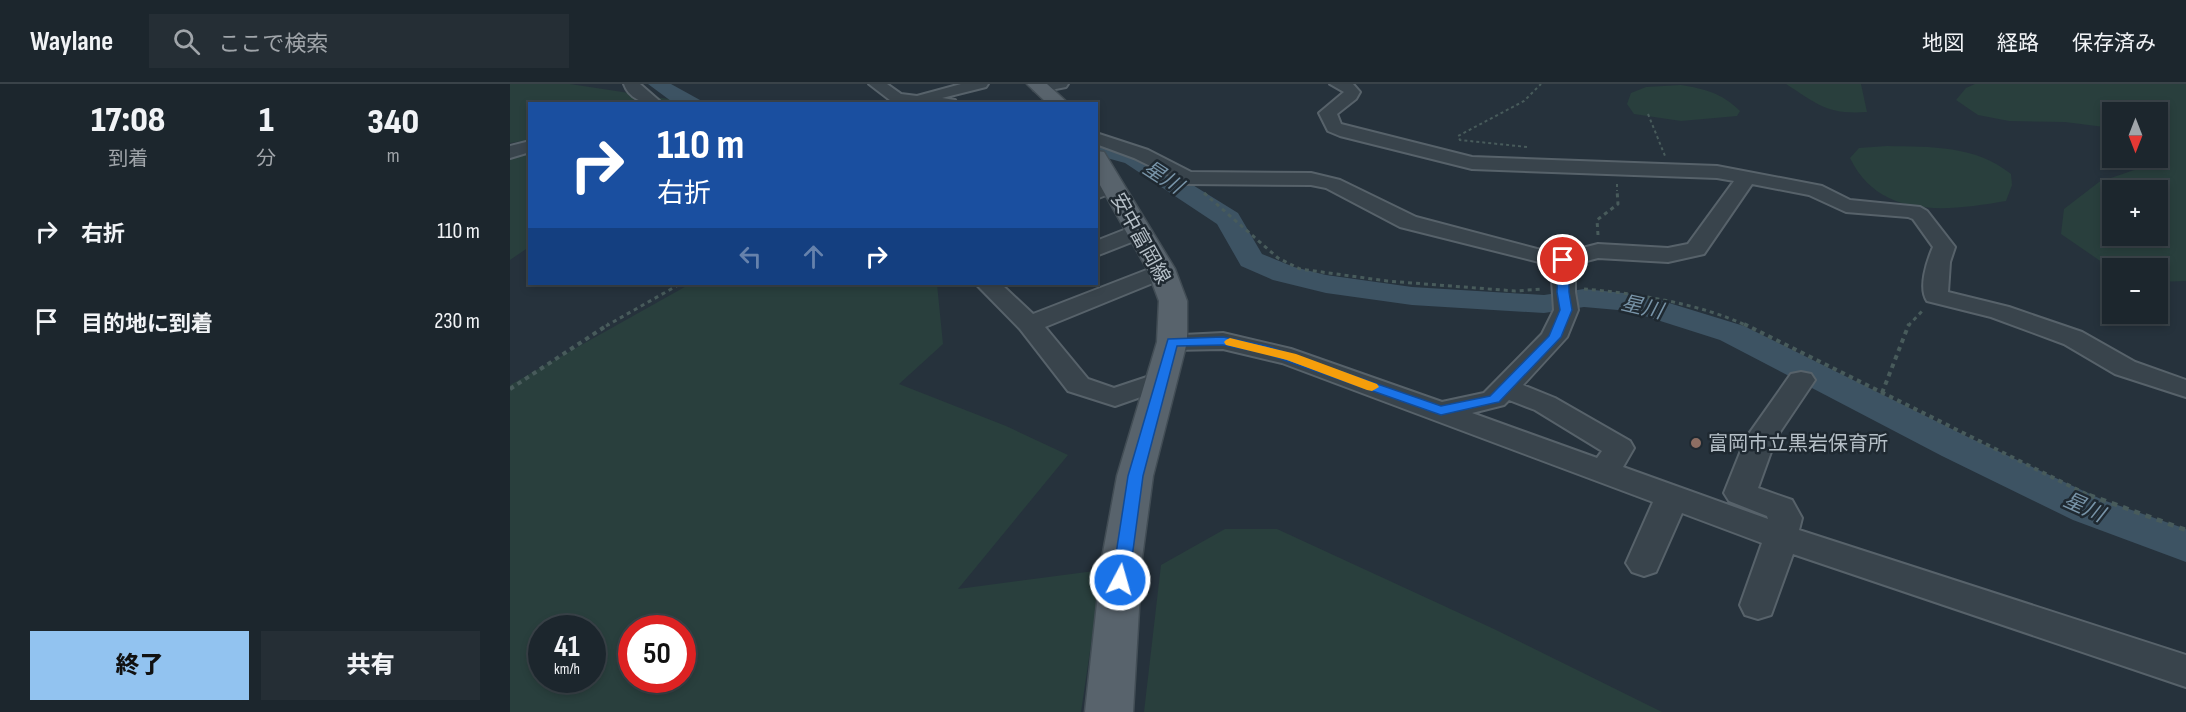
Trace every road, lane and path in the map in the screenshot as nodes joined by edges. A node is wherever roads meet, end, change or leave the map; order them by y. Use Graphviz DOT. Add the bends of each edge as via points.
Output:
graph roads {
  1 [pos="632,84"];
  2 [pos="877,84"];
  3 [pos="980,84"];
  4 [pos="1060,84"];
  5 [pos="1338,84"];
  6 [pos="1541,84"];
  7 [pos="1038,86"];
  8 [pos="912,100"];
  9 [pos="652,102"];
  10 [pos="930,102"];
  11 [pos="1058,102"];
  12 [pos="1648,114"];
  13 [pos="528,147"];
  14 [pos="1537,149"];
  15 [pos="510,152"];
  16 [pos="1100,168"];
  17 [pos="1616,169"];
  18 [pos="1663,171"];
  19 [pos="1747,177"];
  20 [pos="1187,178"];
  21 [pos="1139,231"];
  22 [pos="1098,248"];
  23 [pos="1598,250"];
  24 [pos="1563,260"];
  25 [pos="1162,271"];
  26 [pos="1098,276"];
  27 [pos="678,285"];
  28 [pos="989,285"];
  29 [pos="1118,289"];
  30 [pos="1936,296"];
  31 [pos="1564,297"];
  32 [pos="1029,324"];
  33 [pos="1172,342"];
  34 [pos="1162,380"];
  35 [pos="1801,380"];
  36 [pos="1505,388"];
  37 [pos="510,389"];
  38 [pos="2186,389"];
  39 [pos="1882,393"];
  40 [pos="1441,411"];
  41 [pos="1612,460"];
  42 [pos="1672,497"];
  43 [pos="2186,530"];
  44 [pos="1781,537"];
  45 [pos="1644,563"];
  46 [pos="1758,605"];
  47 [pos="2186,671"];
  48 [pos="1109,712"];
  1 -- 9 [label="street"];
  2 -- 8 [label="street" via="897,99"];
  3 -- 8 [label="street"];
  4 -- 7 [label="street"];
  5 -- 17 [label="street" via="1352,89 1352,94 1328,113 1335,127 1346,132 1472,163"];
  6 -- 14 [label="path" via="1524,101 1458,136 1460,140"];
  7 -- 11 [label="main road"];
  8 -- 10 [label="street"];
  12 -- 18 [label="path" via="1667,161"];
  13 -- 15 [label="street"];
  16 -- 20 [label="street" via="1140,154"];
  16 -- 21 [label="main road, 安中富岡線"];
  17 -- 18 [label="street"];
  17 -- 23 [label="path" via="1618,204 1597,220"];
  18 -- 19 [label="street"];
  19 -- 23 [label="street" via="1696,249 1668,255"];
  19 -- 30 [label="street" via="1815,190 1846,206 1913,211 1920,215 1944,247 1938,262"];
  20 -- 24 [label="street" via="1311,179 1333,184 1420,227"];
  20 -- 31 [label="path" via="1278,258 1300,269"];
  21 -- 22 [label="street"];
  21 -- 25 [label="main road, 安中富岡線"];
  23 -- 24 [label="street"];
  24 -- 31 [label="street"];
  25 -- 29 [label="street"];
  25 -- 33 [label="main road, 安中富岡線" via="1173,302"];
  26 -- 29 [label="street"];
  27 -- 37 [label="path" via="594,333"];
  28 -- 32 [label="street"];
  29 -- 32 [label="street"];
  30 -- 38 [label="street" via="2000,312 2073,338 2125,368"];
  30 -- 39 [label="path" via="1907,327"];
  31 -- 36 [label="street" via="1554,337"];
  31 -- 39 [label="path" via="1633,293 1731,318"];
  32 -- 34 [label="street" via="1078,385 1116,397"];
  33 -- 34 [label="main road, 安中富岡線"];
  33 -- 40 [label="street" via="1223,341 1267,350"];
  34 -- 48 [label="main road, 安中富岡線" via="1135,476 1122,558"];
  35 -- 44 [label="street" via="1761,438 1740,493 1780,508 1785,518"];
  36 -- 40 [label="street" via="1494,399"];
  36 -- 41 [label="street" via="1545,404"];
  39 -- 43 [label="path" via="2101,501"];
  40 -- 41 [label="street"];
  41 -- 42 [label="street"];
  42 -- 44 [label="street"];
  42 -- 45 [label="street"];
  44 -- 46 [label="street"];
  44 -- 47 [label="street"];
}
